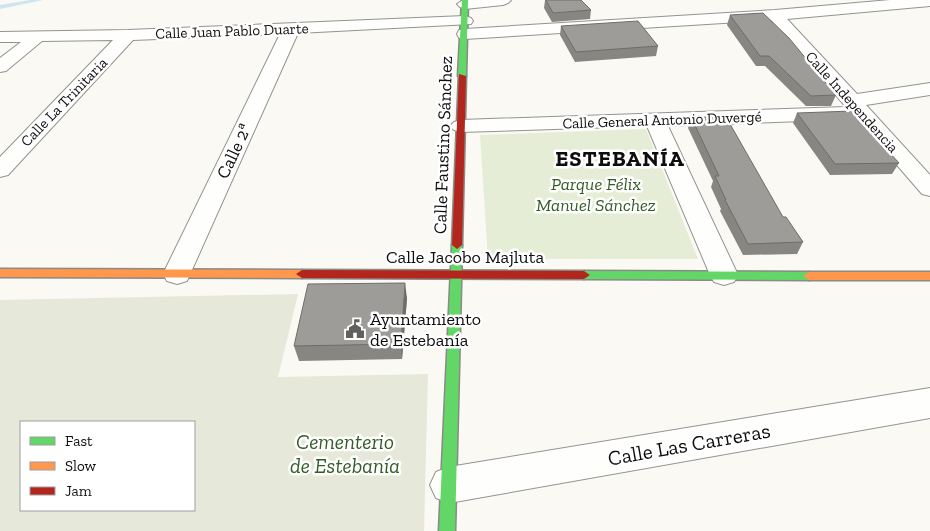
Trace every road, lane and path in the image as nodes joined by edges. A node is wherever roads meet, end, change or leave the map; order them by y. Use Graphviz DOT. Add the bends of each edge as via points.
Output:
graph roads {
  1 [pos="503,0"];
  2 [pos="911,1"];
  3 [pos="930,1"];
  4 [pos="465,2"];
  5 [pos="930,10"];
  6 [pos="774,15"];
  7 [pos="465,28"];
  8 [pos="292,29"];
  9 [pos="128,35"];
  10 [pos="0,37"];
  11 [pos="37,37"];
  12 [pos="0,67"];
  13 [pos="930,88"];
  14 [pos="858,107"];
  15 [pos="654,121"];
  16 [pos="461,126"];
  17 [pos="0,170"];
  18 [pos="930,189"];
  19 [pos="0,273"];
  20 [pos="177,274"];
  21 [pos="456,274"];
  22 [pos="724,275"];
  23 [pos="930,276"];
  24 [pos="930,402"];
  25 [pos="449,485"];
  26 [pos="447,531"];
  1 -- 4 [label="street"];
  2 -- 3 [label="street, Calle Juan Pablo Duarte"];
  2 -- 5 [label="street"];
  2 -- 6 [label="street, Calle Juan Pablo Duarte"];
  4 -- 7 [label="street, Calle Faustino Sánchez"];
  6 -- 7 [label="street, Calle Juan Pablo Duarte"];
  6 -- 14 [label="street, Calle Independencia"];
  7 -- 8 [label="street, Calle Juan Pablo Duarte"];
  7 -- 16 [label="street, Calle Faustino Sánchez"];
  8 -- 9 [label="street, Calle Juan Pablo Duarte"];
  8 -- 20 [label="street, Calle 2ª"];
  9 -- 11 [label="street, Calle Juan Pablo Duarte"];
  9 -- 17 [label="street, Calle La Trinitaria"];
  10 -- 11 [label="street, Calle Juan Pablo Duarte"];
  11 -- 12 [label="street"];
  13 -- 14 [label="street, Calle General Antonio Duvergé"];
  14 -- 15 [label="street, Calle General Antonio Duvergé"];
  14 -- 18 [label="street, Calle Independencia"];
  15 -- 16 [label="street, Calle General Antonio Duvergé"];
  15 -- 22 [label="street"];
  16 -- 21 [label="street, Calle Faustino Sánchez"];
  19 -- 20 [label="street, Calle Jacobo Majluta"];
  20 -- 21 [label="street, Calle Jacobo Majluta"];
  21 -- 22 [label="street, Calle Jacobo Majluta"];
  21 -- 25 [label="street, Calle Faustino Sánchez"];
  22 -- 23 [label="street, Calle Jacobo Majluta"];
  24 -- 25 [label="street, Calle Las Carreras"];
  25 -- 26 [label="street, Calle Faustino Sánchez"];
}
